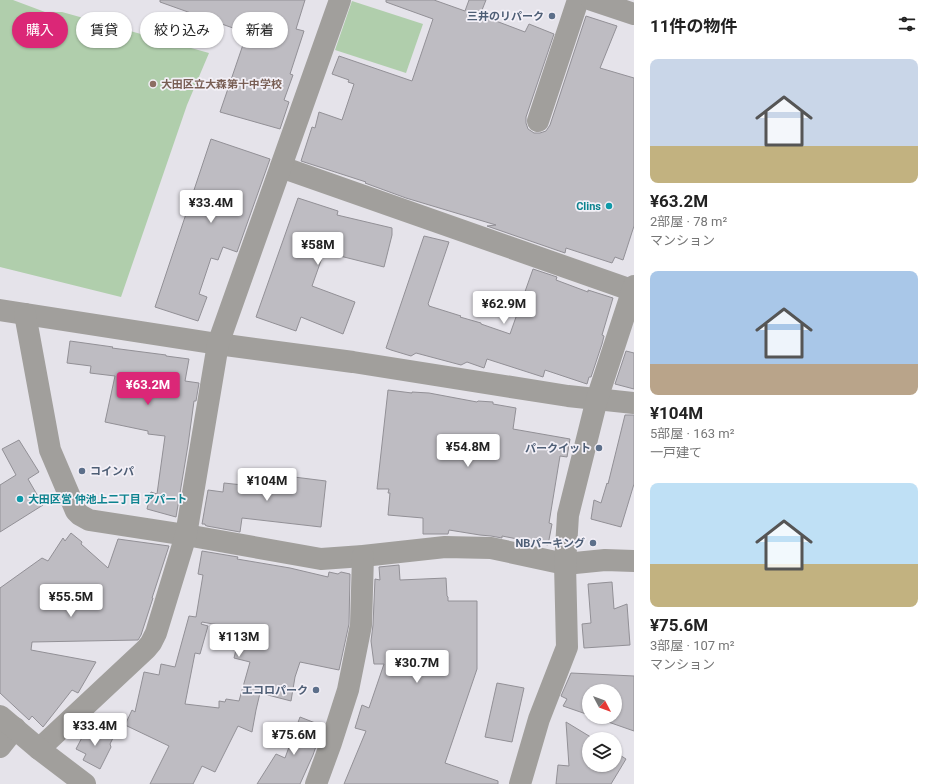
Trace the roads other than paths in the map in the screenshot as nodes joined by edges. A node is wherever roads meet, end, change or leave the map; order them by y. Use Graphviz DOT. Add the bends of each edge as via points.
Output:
graph roads {
  1 [pos="340,0"];
  2 [pos="578,0"];
  3 [pos="592,0"];
  4 [pos="634,14"];
  5 [pos="538,121"];
  6 [pos="281,167"];
  7 [pos="633,289"];
  8 [pos="0,310"];
  9 [pos="25,314"];
  10 [pos="218,344"];
  11 [pos="597,399"];
  12 [pos="634,403"];
  13 [pos="186,535"];
  14 [pos="363,556"];
  15 [pos="634,561"];
  16 [pos="566,564"];
  17 [pos="7,722"];
  18 [pos="0,747"];
  19 [pos="39,749"];
  20 [pos="85,784"];
  21 [pos="316,784"];
  22 [pos="520,784"];
  1 -- 6 [label="street"];
  2 -- 5 [label="street"];
  3 -- 4 [label="street"];
  6 -- 7 [label="street"];
  6 -- 10 [label="street"];
  7 -- 11 [label="street"];
  8 -- 9 [label="street"];
  9 -- 10 [label="street"];
  9 -- 13 [label="street" via="50,450 76,511 89,520"];
  10 -- 11 [label="street"];
  10 -- 13 [label="street"];
  11 -- 12 [label="street"];
  11 -- 16 [label="street" via="568,515"];
  13 -- 14 [label="street" via="321,559"];
  13 -- 19 [label="street" via="151,643"];
  14 -- 16 [label="street" via="445,547 490,548"];
  14 -- 21 [label="street" via="361,625 349,683 332,743"];
  15 -- 16 [label="street" via="605,560"];
  16 -- 22 [label="street" via="567,647 538,719"];
  17 -- 18 [label="street"];
  17 -- 19 [label="street"];
  19 -- 20 [label="street"];
}
